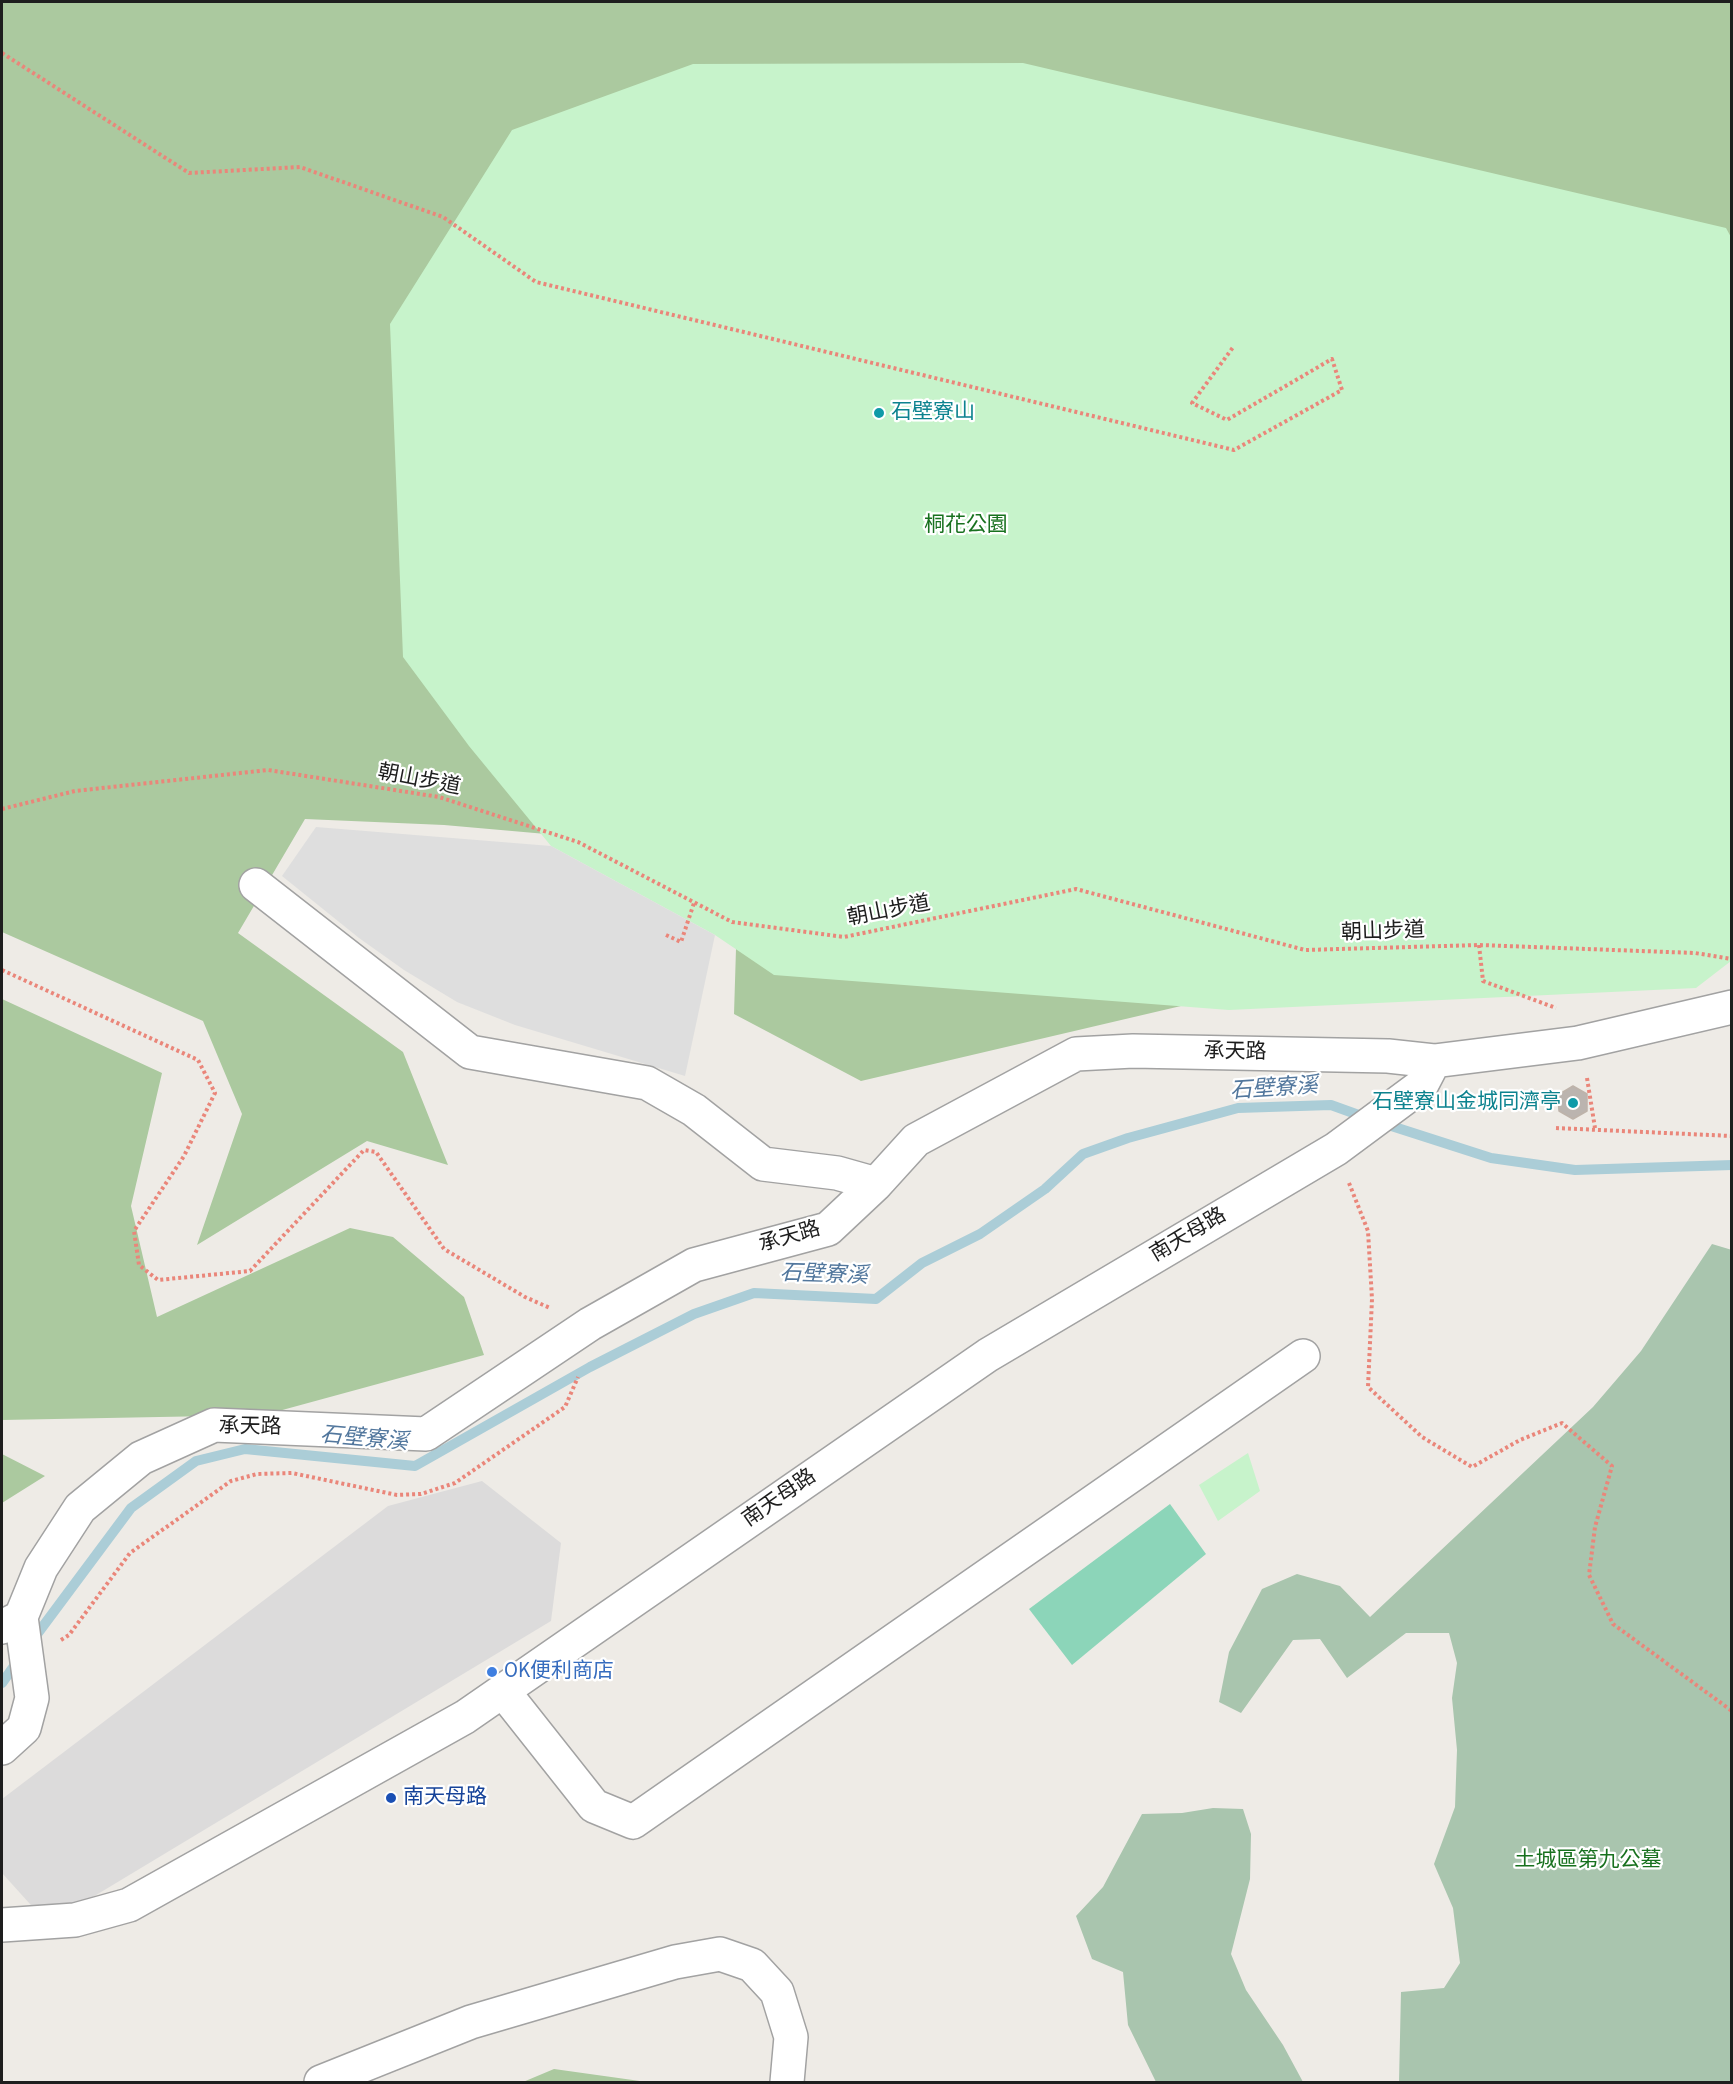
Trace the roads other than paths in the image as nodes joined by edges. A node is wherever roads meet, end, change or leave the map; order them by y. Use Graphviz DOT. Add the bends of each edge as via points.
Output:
graph roads {
  1 [pos="256,885"];
  2 [pos="1731,1007"];
  3 [pos="1427,1074"];
  4 [pos="876,1184"];
  5 [pos="1303,1356"];
  6 [pos="11,1622"];
  7 [pos="503,1691"];
  8 [pos="2,1748"];
  9 [pos="2,1925"];
  10 [pos="321,2082"];
  11 [pos="787,2082"];
  1 -- 4 [label="street" via="470,1052 647,1083 694,1110 763,1164 837,1173"];
  2 -- 3 [label="street, 承天路"];
  3 -- 4 [label="street, 承天路" via="1388,1056 1133,1051 1076,1054 916,1140"];
  3 -- 7 [label="street, 南天母路" via="1336,1149 988,1355"];
  4 -- 6 [label="street, 承天路" via="828,1229 694,1265 590,1324 426,1434 214,1425 141,1458 80,1509"];
  5 -- 7 [label="street" via="633,1822 594,1806"];
  6 -- 8 [label="street" via="27,1661 33,1698 24,1728"];
  7 -- 9 [label="street, 南天母路" via="465,1717 129,1905 75,1920"];
  10 -- 11 [label="street" via="471,2022 675,1962 720,1954 752,1965 777,1992 791,2037"];
}
